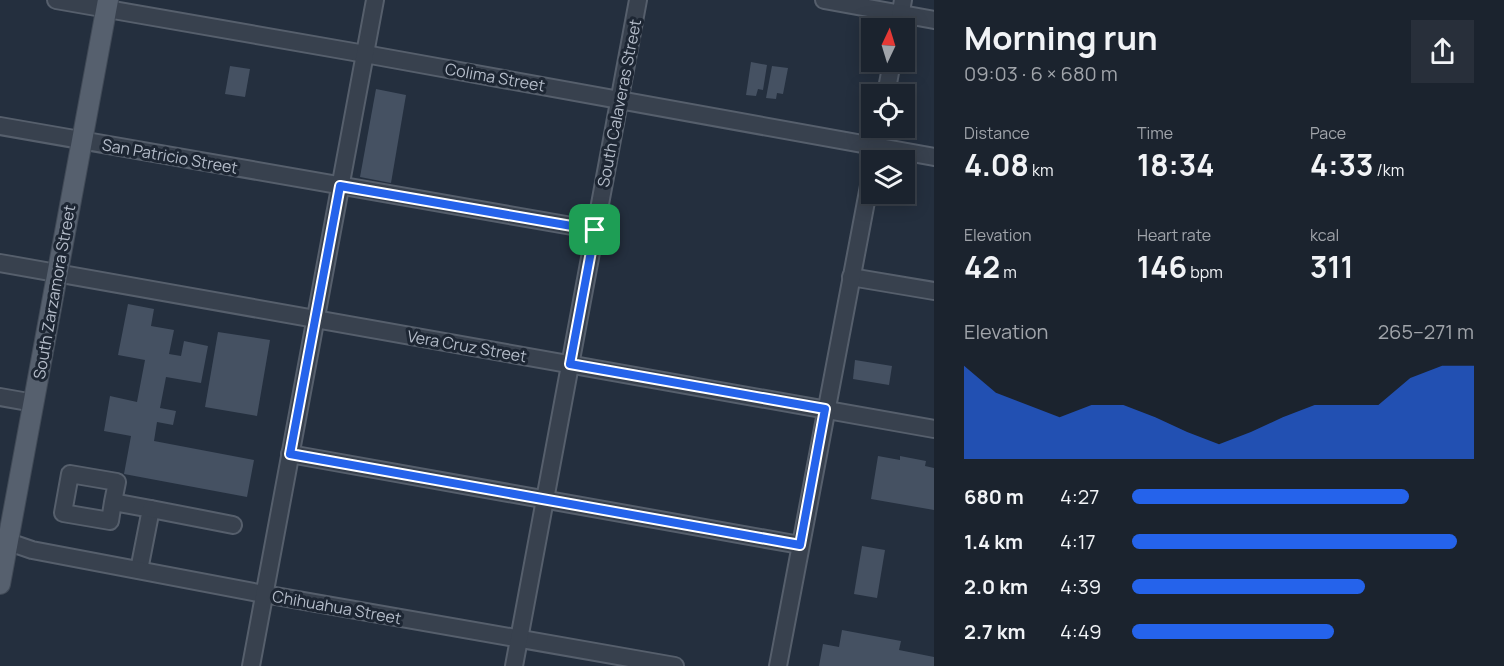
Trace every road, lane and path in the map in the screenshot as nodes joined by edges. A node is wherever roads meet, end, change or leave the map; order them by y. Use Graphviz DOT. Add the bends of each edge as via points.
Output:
graph roads {
  1 [pos="56,0"];
  2 [pos="375,0"];
  3 [pos="638,0"];
  4 [pos="824,0"];
  5 [pos="107,5"];
  6 [pos="901,14"];
  7 [pos="934,20"];
  8 [pos="365,54"];
  9 [pos="620,100"];
  10 [pos="0,126"];
  11 [pos="82,140"];
  12 [pos="861,151"];
  13 [pos="915,156"];
  14 [pos="934,157"];
  15 [pos="340,186"];
  16 [pos="865,204"];
  17 [pos="595,230"];
  18 [pos="0,262"];
  19 [pos="58,273"];
  20 [pos="851,277"];
  21 [pos="934,291"];
  22 [pos="315,319"];
  23 [pos="570,364"];
  24 [pos="0,397"];
  25 [pos="34,404"];
  26 [pos="825,409"];
  27 [pos="934,429"];
  28 [pos="290,454"];
  29 [pos="545,500"];
  30 [pos="113,502"];
  31 [pos="151,509"];
  32 [pos="233,525"];
  33 [pos="4,540"];
  34 [pos="800,545"];
  35 [pos="139,570"];
  36 [pos="0,584"];
  37 [pos="264,594"];
  38 [pos="519,639"];
  39 [pos="251,666"];
  40 [pos="514,666"];
  41 [pos="675,666"];
  42 [pos="778,666"];
  1 -- 5 [label="street, Colima Street"];
  2 -- 8 [label="street"];
  3 -- 9 [label="street, South Calaveras Street"];
  4 -- 6 [label="street"];
  5 -- 8 [label="street, Colima Street"];
  5 -- 11 [label="main road, South Zarzamora Street"];
  6 -- 7 [label="street"];
  8 -- 9 [label="street, Colima Street"];
  8 -- 15 [label="street"];
  9 -- 12 [label="street, Colima Street"];
  9 -- 17 [label="street, South Calaveras Street"];
  10 -- 11 [label="street, San Patricio Street"];
  11 -- 15 [label="street, San Patricio Street"];
  11 -- 19 [label="main road, South Zarzamora Street"];
  13 -- 14 [label="street, Colima Street"];
  15 -- 17 [label="street, San Patricio Street"];
  15 -- 22 [label="street"];
  16 -- 20 [label="street"];
  17 -- 23 [label="street, South Calaveras Street"];
  18 -- 19 [label="street, Vera Cruz Street"];
  19 -- 22 [label="street, Vera Cruz Street"];
  19 -- 25 [label="main road, South Zarzamora Street"];
  20 -- 21 [label="street"];
  20 -- 26 [label="street"];
  22 -- 23 [label="street, Vera Cruz Street"];
  22 -- 28 [label="street"];
  23 -- 26 [label="street, Vera Cruz Street"];
  23 -- 29 [label="street, South Calaveras Street"];
  24 -- 25 [label="street"];
  25 -- 33 [label="main road, South Zarzamora Street"];
  26 -- 27 [label="street, Vera Cruz Street"];
  26 -- 34 [label="street"];
  28 -- 29 [label="street"];
  28 -- 37 [label="street"];
  29 -- 34 [label="street"];
  29 -- 38 [label="street, South Calaveras Street"];
  30 -- 31 [label="street"];
  31 -- 32 [label="street"];
  31 -- 35 [label="street"];
  33 -- 35 [label="street, Chihuahua Street" via="32,550"];
  33 -- 36 [label="main road, South Zarzamora Street"];
  34 -- 42 [label="street"];
  35 -- 37 [label="street, Chihuahua Street"];
  37 -- 38 [label="street, Chihuahua Street"];
  37 -- 39 [label="street"];
  38 -- 40 [label="street, South Calaveras Street"];
  38 -- 41 [label="street, Chihuahua Street"];
}
